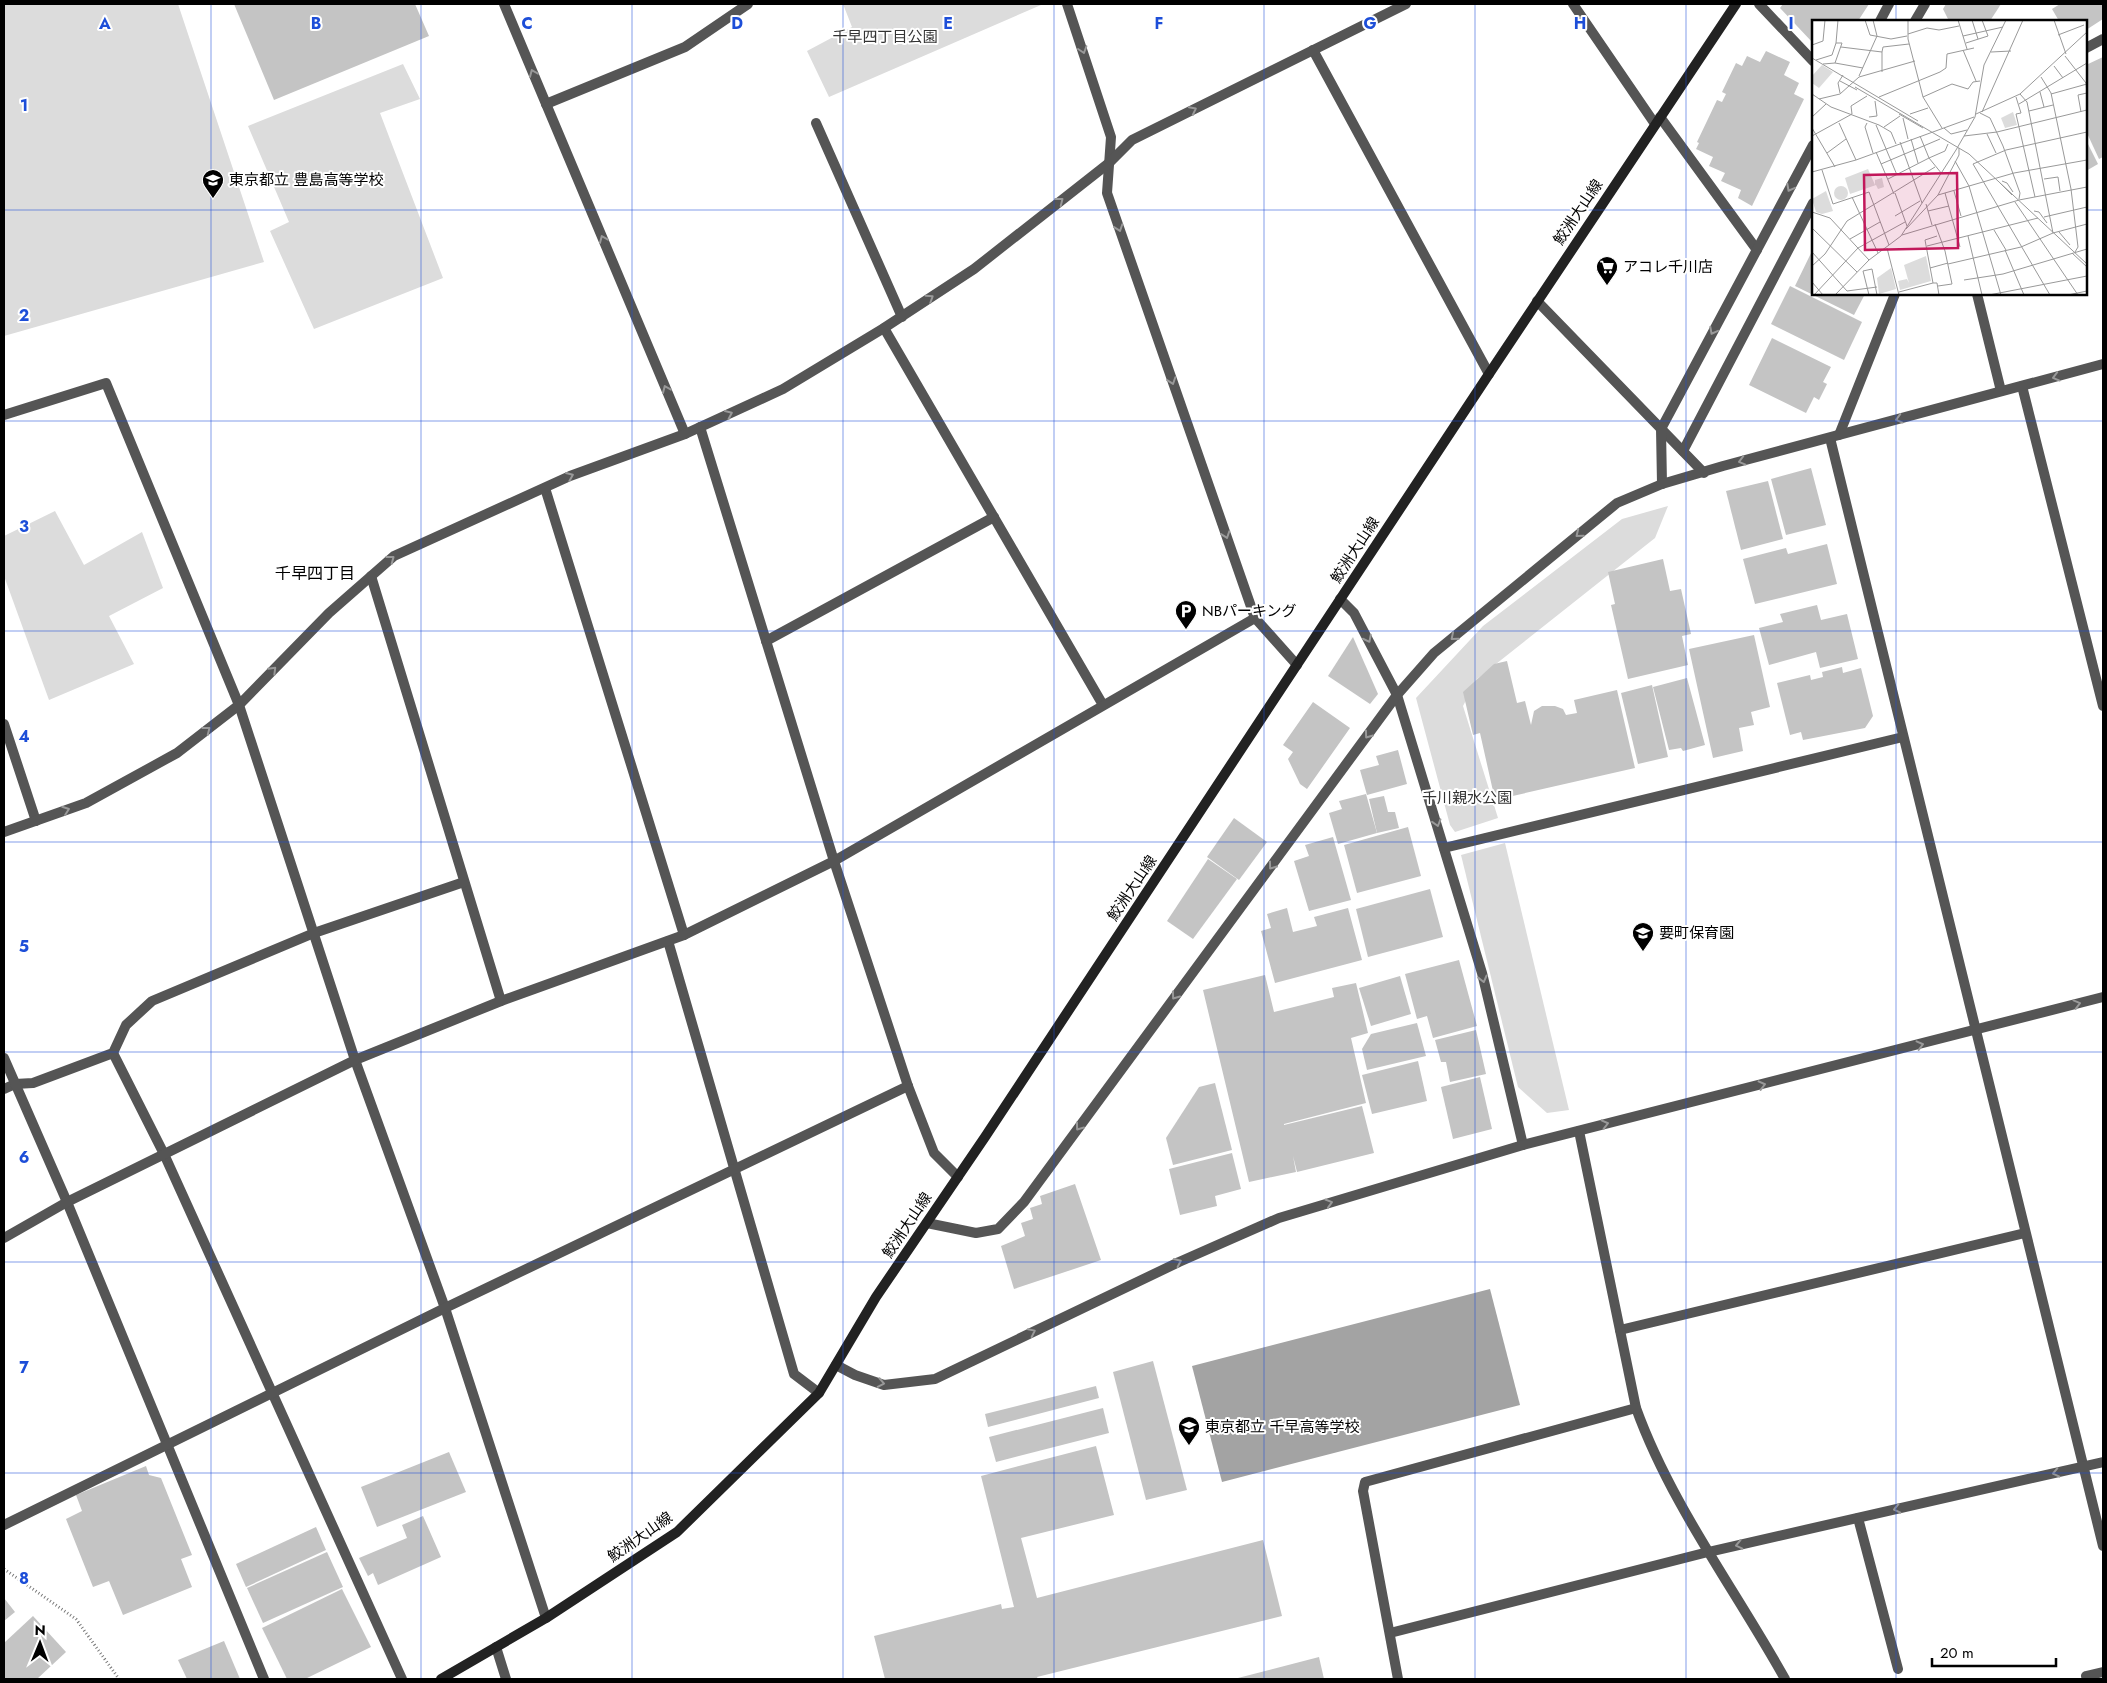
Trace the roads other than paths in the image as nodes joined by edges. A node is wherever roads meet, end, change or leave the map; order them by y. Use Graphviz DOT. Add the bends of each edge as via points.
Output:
graph roads {
  1 [pos="504,4"];
  2 [pos="1067,4"];
  3 [pos="1404,4"];
  4 [pos="1573,4"];
  5 [pos="1736,4"];
  6 [pos="1759,4"];
  7 [pos="1889,4"];
  8 [pos="1925,4"];
  9 [pos="746,5"];
  10 [pos="1881,20"];
  11 [pos="1916,20"];
  12 [pos="2103,39"];
  13 [pos="2087,47"];
  14 [pos="1314,50"];
  15 [pos="1812,60"];
  16 [pos="546,104"];
  17 [pos="1658,121"];
  18 [pos="816,123"];
  19 [pos="1812,147"];
  20 [pos="1109,163"];
  21 [pos="1812,205"];
  22 [pos="1757,250"];
  23 [pos="1895,295"];
  24 [pos="1977,295"];
  25 [pos="1537,301"];
  26 [pos="902,317"];
  27 [pos="884,328"];
  28 [pos="2103,364"];
  29 [pos="1489,374"];
  30 [pos="2022,386"];
  31 [pos="2001,391"];
  32 [pos="4,415"];
  33 [pos="700,427"];
  34 [pos="1661,428"];
  35 [pos="684,434"];
  36 [pos="1834,436"];
  37 [pos="1683,451"];
  38 [pos="1704,473"];
  39 [pos="1662,484"];
  40 [pos="545,488"];
  41 [pos="994,518"];
  42 [pos="371,576"];
  43 [pos="1340,599"];
  44 [pos="1255,618"];
  45 [pos="766,641"];
  46 [pos="1297,665"];
  47 [pos="2099,670"];
  48 [pos="1396,695"];
  49 [pos="239,705"];
  50 [pos="1103,705"];
  51 [pos="2103,706"];
  52 [pos="4,724"];
  53 [pos="1903,737"];
  54 [pos="36,821"];
  55 [pos="4,832"];
  56 [pos="1444,848"];
  57 [pos="834,861"];
  58 [pos="464,882"];
  59 [pos="314,933"];
  60 [pos="684,935"];
  61 [pos="668,941"];
  62 [pos="2103,997"];
  63 [pos="500,1001"];
  64 [pos="1975,1030"];
  65 [pos="113,1053"];
  66 [pos="4,1058"];
  67 [pos="355,1060"];
  68 [pos="15,1084"];
  69 [pos="908,1086"];
  70 [pos="4,1089"];
  71 [pos="1579,1131"];
  72 [pos="1524,1144"];
  73 [pos="164,1154"];
  74 [pos="736,1169"];
  75 [pos="958,1177"];
  76 [pos="67,1202"];
  77 [pos="927,1223"];
  78 [pos="2025,1233"];
  79 [pos="4,1238"];
  80 [pos="445,1308"];
  81 [pos="1620,1330"];
  82 [pos="836,1365"];
  83 [pos="271,1392"];
  84 [pos="819,1393"];
  85 [pos="1636,1408"];
  86 [pos="166,1443"];
  87 [pos="2103,1462"];
  88 [pos="2083,1466"];
  89 [pos="1858,1518"];
  90 [pos="4,1525"];
  91 [pos="2103,1546"];
  92 [pos="1708,1552"];
  93 [pos="546,1618"];
  94 [pos="1390,1633"];
  95 [pos="496,1647"];
  96 [pos="1898,1669"];
  97 [pos="2103,1672"];
  98 [pos="264,1679"];
  99 [pos="402,1679"];
  100 [pos="441,1679"];
  101 [pos="506,1679"];
  102 [pos="1398,1679"];
  103 [pos="1785,1679"];
  104 [pos="2087,1679"];
  16 -- 1 [label="street, one-way"];
  2 -- 20 [label="street, one-way" via="1112,137"];
  3 -- 14 [label="street"];
  4 -- 17 [label="street"];
  5 -- 17 [label="main road, 鮫洲大山線"];
  6 -- 15 [label="street"];
  7 -- 10 [label="street"];
  8 -- 11 [label="street"];
  9 -- 16 [label="street" via="684,47"];
  12 -- 13 [label="street"];
  20 -- 14 [label="street, one-way" via="1132,140"];
  14 -- 29 [label="street"];
  35 -- 16 [label="street, one-way"];
  17 -- 22 [label="street"];
  17 -- 25 [label="main road, 鮫洲大山線"];
  18 -- 26 [label="street"];
  19 -- 22 [label="street, one-way"];
  26 -- 20 [label="street, one-way" via="974,269"];
  20 -- 44 [label="street, one-way" via="1107,193"];
  21 -- 37 [label="street"];
  22 -- 34 [label="street, one-way"];
  23 -- 36 [label="street"];
  24 -- 31 [label="street"];
  25 -- 29 [label="main road, 鮫洲大山線"];
  25 -- 34 [label="street"];
  26 -- 27 [label="street"];
  33 -- 27 [label="street, one-way" via="783,389"];
  27 -- 41 [label="street"];
  28 -- 30 [label="street, one-way"];
  29 -- 43 [label="main road, 鮫洲大山線"];
  30 -- 31 [label="street"];
  30 -- 47 [label="street"];
  31 -- 36 [label="street, one-way"];
  32 -- 49 [label="street" via="106,383"];
  33 -- 35 [label="street"];
  33 -- 45 [label="street"];
  34 -- 37 [label="street"];
  34 -- 39 [label="street"];
  40 -- 35 [label="street, one-way"];
  36 -- 38 [label="street, one-way"];
  36 -- 53 [label="street"];
  37 -- 38 [label="street"];
  38 -- 39 [label="street"];
  39 -- 48 [label="street, one-way" via="1617,503 1434,653"];
  42 -- 40 [label="street, one-way" via="394,556"];
  40 -- 60 [label="street"];
  41 -- 45 [label="street"];
  41 -- 50 [label="street"];
  49 -- 42 [label="street, one-way" via="329,613"];
  42 -- 58 [label="street"];
  43 -- 46 [label="main road, 鮫洲大山線"];
  43 -- 48 [label="street, one-way" via="1354,613"];
  44 -- 46 [label="street"];
  44 -- 50 [label="street"];
  45 -- 57 [label="street"];
  46 -- 75 [label="main road, 鮫洲大山線"];
  47 -- 51 [label="street"];
  48 -- 56 [label="street, one-way"];
  48 -- 77 [label="street, one-way" via="1024,1202 998,1229 976,1234"];
  54 -- 49 [label="street, one-way" via="86,803 177,753"];
  49 -- 59 [label="street"];
  50 -- 57 [label="street"];
  52 -- 54 [label="street"];
  53 -- 56 [label="street"];
  53 -- 64 [label="street"];
  54 -- 55 [label="street"];
  56 -- 72 [label="street, one-way" via="1482,973"];
  57 -- 60 [label="street"];
  57 -- 69 [label="street"];
  58 -- 59 [label="street"];
  58 -- 63 [label="street"];
  59 -- 65 [label="street" via="152,1001 126,1025"];
  59 -- 67 [label="street"];
  60 -- 61 [label="street"];
  61 -- 63 [label="street"];
  61 -- 74 [label="street"];
  64 -- 62 [label="street, one-way"];
  63 -- 67 [label="street"];
  71 -- 64 [label="street, one-way"];
  64 -- 78 [label="street"];
  65 -- 68 [label="street" via="33,1083"];
  65 -- 73 [label="street"];
  66 -- 68 [label="street"];
  67 -- 73 [label="street"];
  67 -- 80 [label="street"];
  68 -- 70 [label="street"];
  68 -- 76 [label="street"];
  69 -- 74 [label="street"];
  69 -- 75 [label="street" via="934,1153"];
  71 -- 72 [label="street"];
  71 -- 81 [label="street"];
  82 -- 72 [label="street, one-way" via="884,1386 935,1380 1179,1262 1279,1218"];
  73 -- 76 [label="street"];
  73 -- 83 [label="street"];
  74 -- 80 [label="street"];
  74 -- 84 [label="street" via="794,1374"];
  75 -- 77 [label="main road, 鮫洲大山線"];
  76 -- 79 [label="street"];
  76 -- 86 [label="street"];
  77 -- 82 [label="main road, 鮫洲大山線" via="876,1297"];
  78 -- 81 [label="street"];
  78 -- 88 [label="street"];
  80 -- 83 [label="street"];
  80 -- 93 [label="street"];
  81 -- 85 [label="street"];
  82 -- 84 [label="main road, 鮫洲大山線"];
  83 -- 86 [label="street"];
  83 -- 99 [label="street"];
  84 -- 93 [label="main road, 鮫洲大山線" via="677,1532"];
  85 -- 92 [label="street" via="1650,1446"];
  85 -- 94 [label="street" via="1365,1482 1363,1491"];
  86 -- 90 [label="street"];
  86 -- 98 [label="street"];
  87 -- 88 [label="street"];
  88 -- 89 [label="street, one-way"];
  88 -- 91 [label="street"];
  89 -- 92 [label="street, one-way"];
  89 -- 96 [label="street"];
  92 -- 94 [label="street"];
  92 -- 103 [label="street"];
  93 -- 95 [label="main road, 鮫洲大山線"];
  94 -- 102 [label="street"];
  95 -- 100 [label="main road, 鮫洲大山線"];
  95 -- 101 [label="street"];
  97 -- 104 [label="street" via="2086,1676"];
}
